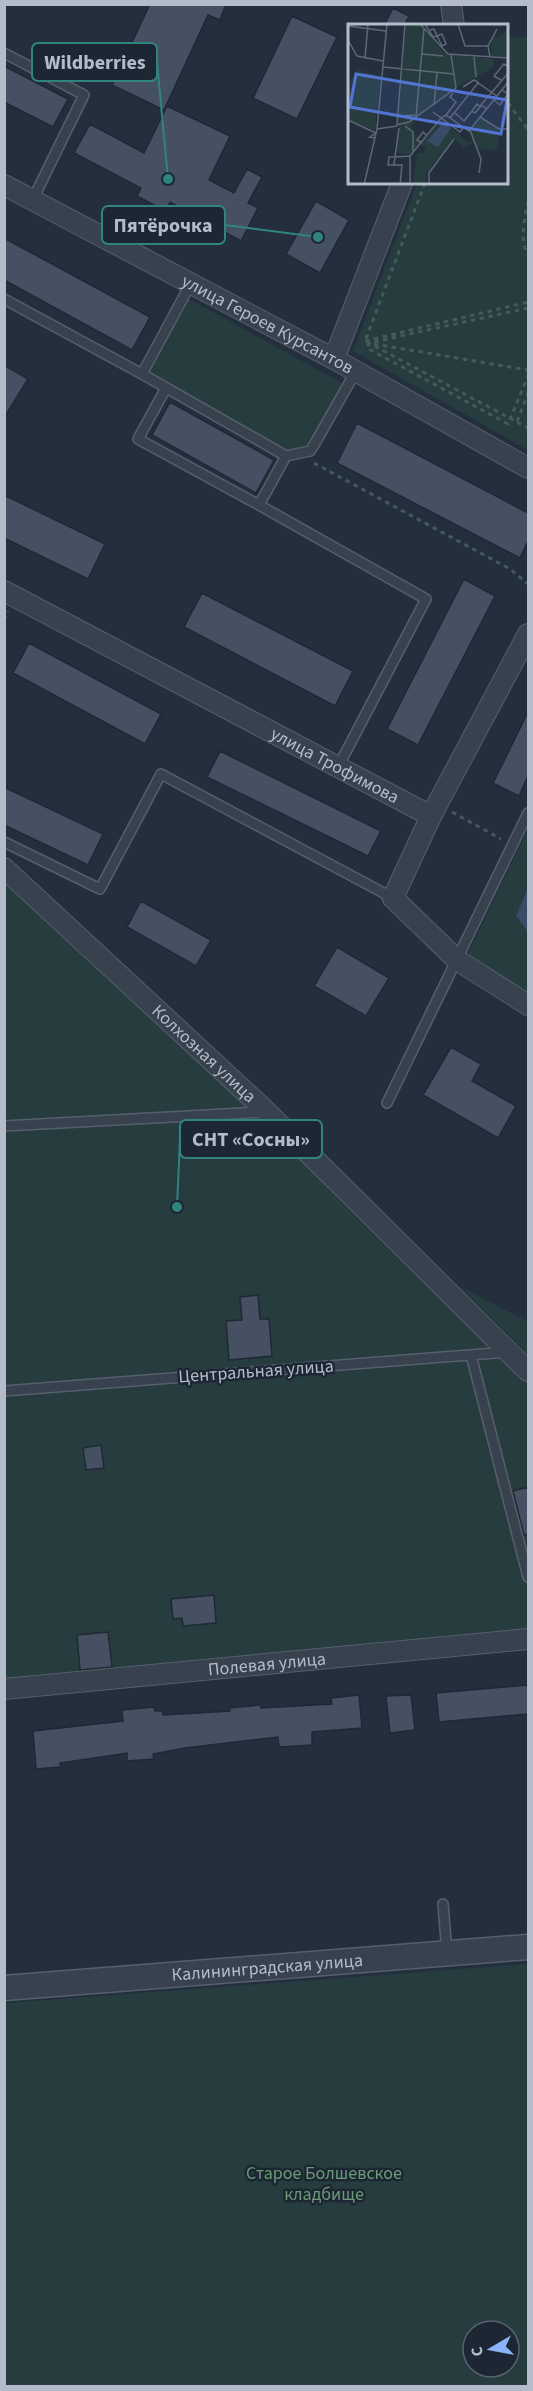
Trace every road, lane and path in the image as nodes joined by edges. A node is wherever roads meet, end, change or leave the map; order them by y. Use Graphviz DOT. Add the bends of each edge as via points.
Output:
graph roads {
  1 [pos="452,4"];
  2 [pos="454,24"];
  3 [pos="4,53"];
  4 [pos="509,105"];
  5 [pos="528,130"];
  6 [pos="4,184"];
  7 [pos="402,184"];
  8 [pos="425,184"];
  9 [pos="33,199"];
  10 [pos="528,201"];
  11 [pos="528,255"];
  12 [pos="192,283"];
  13 [pos="4,299"];
  14 [pos="528,302"];
  15 [pos="528,308"];
  16 [pos="345,330"];
  17 [pos="367,342"];
  18 [pos="334,359"];
  19 [pos="528,370"];
  20 [pos="356,371"];
  21 [pos="142,374"];
  22 [pos="528,376"];
  23 [pos="166,388"];
  24 [pos="528,393"];
  25 [pos="511,419"];
  26 [pos="516,422"];
  27 [pos="528,428"];
  28 [pos="299,455"];
  29 [pos="286,456"];
  30 [pos="528,468"];
  31 [pos="259,505"];
  32 [pos="528,584"];
  33 [pos="4,591"];
  34 [pos="528,634"];
  35 [pos="338,767"];
  36 [pos="528,813"];
  37 [pos="431,816"];
  38 [pos="4,842"];
  39 [pos="513,845"];
  40 [pos="4,868"];
  41 [pos="393,898"];
  42 [pos="457,960"];
  43 [pos="528,1005"];
  44 [pos="387,1103"];
  45 [pos="266,1112"];
  46 [pos="4,1126"];
  47 [pos="508,1352"];
  48 [pos="471,1355"];
  49 [pos="528,1371"];
  50 [pos="4,1391"];
  51 [pos="528,1577"];
  52 [pos="528,1639"];
  53 [pos="4,1689"];
  54 [pos="443,1904"];
  55 [pos="528,1947"];
  56 [pos="447,1953"];
  57 [pos="4,1988"];
  1 -- 2 [label="street"];
  3 -- 9 [label="lane" via="84,95"];
  4 -- 5 [label="path"];
  6 -- 9 [label="street, улица Героев Курсантов"];
  7 -- 16 [label="street"];
  8 -- 17 [label="path"];
  9 -- 12 [label="street, улица Героев Курсантов"];
  10 -- 11 [label="path" via="524,226"];
  12 -- 18 [label="street, улица Героев Курсантов"];
  12 -- 21 [label="lane"];
  13 -- 21 [label="lane"];
  14 -- 17 [label="path"];
  15 -- 17 [label="path"];
  16 -- 17 [label="path"];
  16 -- 18 [label="street"];
  17 -- 19 [label="path"];
  17 -- 25 [label="path"];
  18 -- 20 [label="street, улица Героев Курсантов"];
  20 -- 28 [label="lane" via="310,451"];
  20 -- 30 [label="street, улица Героев Курсантов"];
  21 -- 23 [label="lane"];
  22 -- 25 [label="path"];
  23 -- 29 [label="lane"];
  23 -- 31 [label="lane" via="138,439"];
  24 -- 26 [label="path"];
  25 -- 26 [label="path"];
  26 -- 27 [label="path"];
  28 -- 29 [label="lane"];
  28 -- 32 [label="path" via="510,569"];
  29 -- 31 [label="lane"];
  31 -- 35 [label="lane" via="426,599"];
  33 -- 35 [label="street, улица Трофимова"];
  34 -- 37 [label="street"];
  35 -- 37 [label="street, улица Трофимова"];
  36 -- 39 [label="lane"];
  37 -- 39 [label="path" via="444,808"];
  37 -- 41 [label="street"];
  38 -- 41 [label="lane" via="100,889 161,774"];
  39 -- 42 [label="lane"];
  40 -- 45 [label="street, Колхозная улица"];
  41 -- 42 [label="street"];
  42 -- 43 [label="street"];
  42 -- 44 [label="lane"];
  45 -- 46 [label="lane"];
  45 -- 47 [label="street, Колхозная улица"];
  47 -- 48 [label="lane, Центральная улица"];
  47 -- 49 [label="street, Колхозная улица"];
  48 -- 50 [label="lane, Центральная улица"];
  48 -- 51 [label="lane"];
  52 -- 53 [label="street, Полевая улица"];
  54 -- 56 [label="lane"];
  55 -- 56 [label="street, Калининградская улица"];
  56 -- 57 [label="street, Калининградская улица" via="418,1960"];
}
